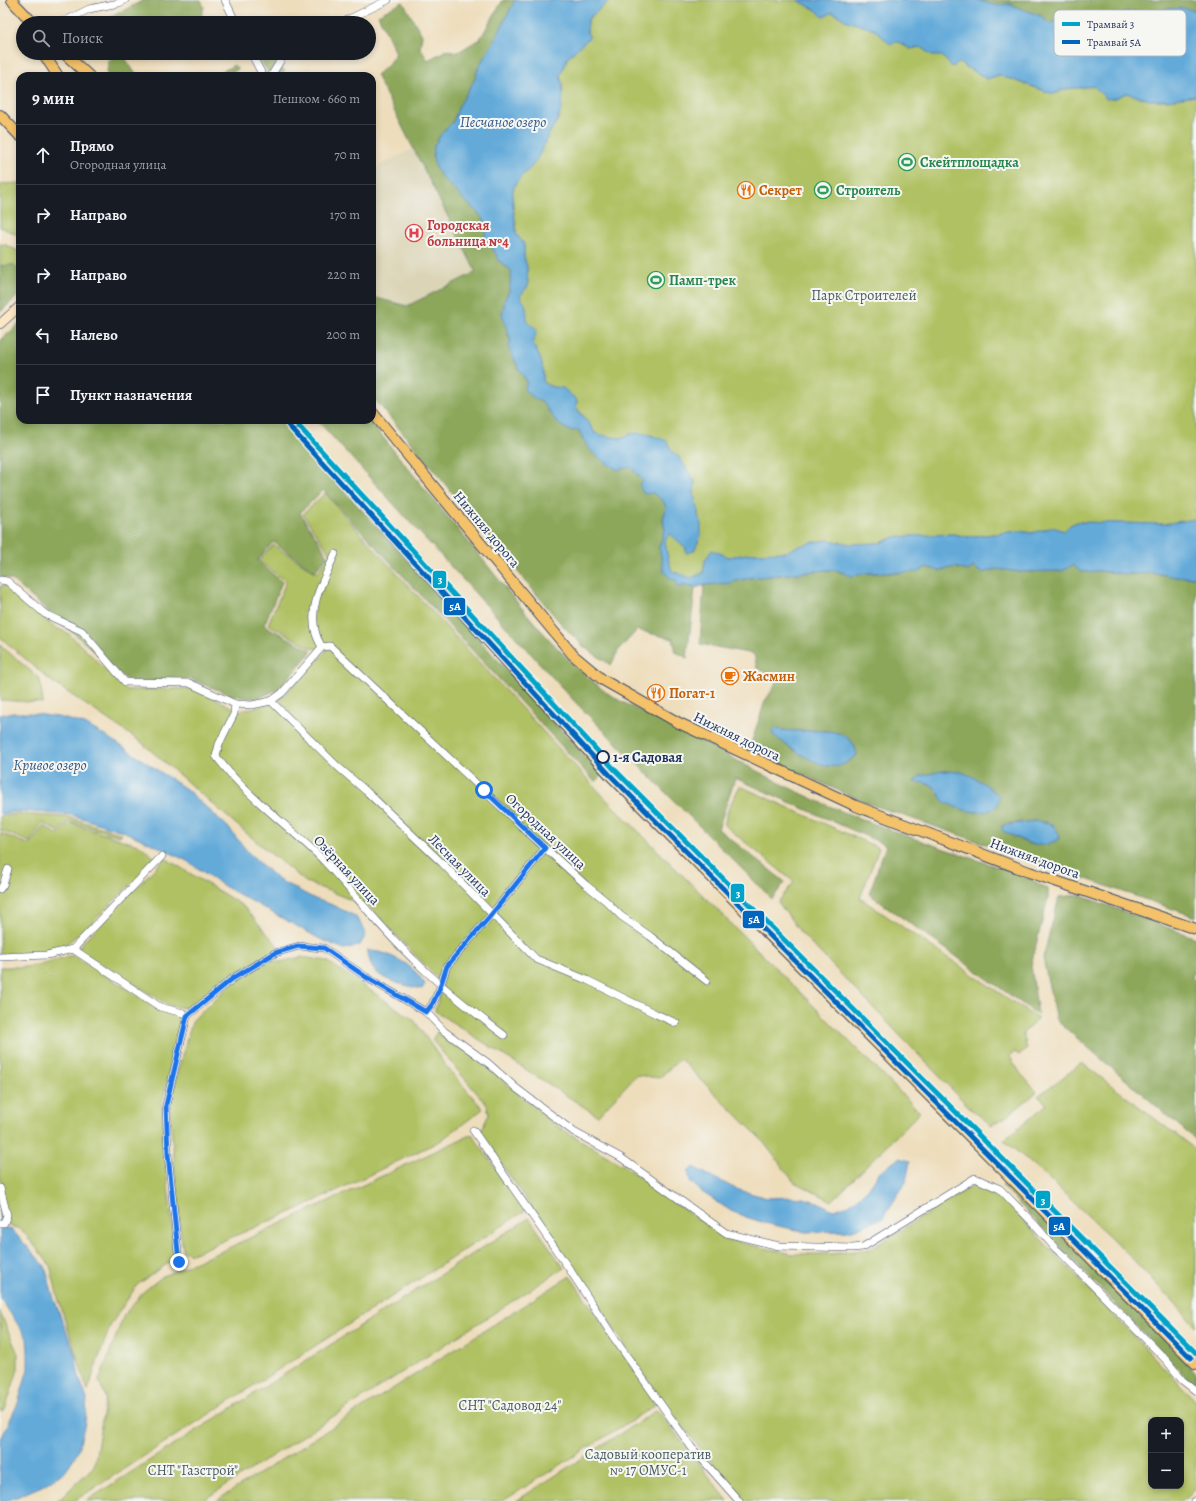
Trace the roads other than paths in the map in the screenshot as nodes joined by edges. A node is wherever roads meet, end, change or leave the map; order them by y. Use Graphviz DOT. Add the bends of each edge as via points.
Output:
graph roads {
  1 [pos="125,0"];
  2 [pos="225,0"];
  3 [pos="388,0"];
  4 [pos="14,2"];
  5 [pos="21,16"];
  6 [pos="27,16"];
  7 [pos="75,16"];
  8 [pos="233,16"];
  9 [pos="355,16"];
  10 [pos="48,60"];
  11 [pos="72,60"];
  12 [pos="255,60"];
  13 [pos="281,60"];
  14 [pos="55,72"];
  15 [pos="85,72"];
  16 [pos="261,72"];
  17 [pos="273,72"];
  18 [pos="0,115"];
  19 [pos="16,132"];
  20 [pos="16,310"];
  21 [pos="0,324"];
  22 [pos="376,417"];
  23 [pos="291,424"];
  24 [pos="335,554"];
  25 [pos="0,580"];
  26 [pos="322,647"];
  27 [pos="271,701"];
  28 [pos="235,704"];
  29 [pos="545,848"];
  30 [pos="162,856"];
  31 [pos="8,869"];
  32 [pos="0,889"];
  33 [pos="491,915"];
  34 [pos="1196,929"];
  35 [pos="73,949"];
  36 [pos="0,957"];
  37 [pos="707,981"];
  38 [pos="440,984"];
  39 [pos="426,1012"];
  40 [pos="187,1016"];
  41 [pos="676,1023"];
  42 [pos="504,1035"];
  43 [pos="473,1130"];
  44 [pos="0,1188"];
  45 [pos="0,1223"];
  46 [pos="179,1262"];
  47 [pos="1196,1364"];
  48 [pos="1196,1391"];
  49 [pos="739,1501"];
  1 -- 7 [label="street" via="89,9"];
  2 -- 8 [label="street"];
  3 -- 9 [label="street"];
  4 -- 5 [label="main road"];
  4 -- 6 [label="main road"];
  10 -- 14 [label="main road"];
  11 -- 15 [label="main road"];
  12 -- 16 [label="street"];
  13 -- 17 [label="street"];
  18 -- 19 [label="main road"];
  20 -- 21 [label="main road"];
  22 -- 34 [label="main road, Нижняя дорога" via="573,655 603,680 679,723 856,806 1029,872"];
  23 -- 47 [label="main road" via="610,775"];
  24 -- 26 [label="street" via="315,599 315,630"];
  25 -- 28 [label="street" via="7,581 45,614 82,631 125,682 189,684"];
  26 -- 27 [label="street" via="282,693"];
  26 -- 29 [label="street, Огородная улица" via="330,646"];
  27 -- 28 [label="street" via="252,705"];
  27 -- 33 [label="street, Лесная улица" via="442,863"];
  28 -- 38 [label="street, Озёрная улица" via="234,714 219,744 216,756 219,761 251,796 324,862 412,958"];
  29 -- 33 [label="street"];
  29 -- 37 [label="street, Огородная улица" via="621,916"];
  30 -- 35 [label="street"];
  31 -- 32 [label="street"];
  33 -- 38 [label="street" via="447,966"];
  33 -- 41 [label="street, Лесная улица" via="536,959 587,980"];
  35 -- 36 [label="street" via="47,955"];
  35 -- 40 [label="street" via="160,1007"];
  38 -- 39 [label="street" via="432,1005"];
  38 -- 42 [label="street, Озёрная улица"];
  39 -- 40 [label="street" via="366,977 324,948 298,946 275,953 232,979"];
  39 -- 48 [label="street" via="444,1031 574,1132 620,1157 726,1234 779,1246 863,1247 975,1178 1000,1189 1167,1361 1182,1380"];
  40 -- 46 [label="street" via="166,1105 168,1154"];
  43 -- 49 [label="street" via="687,1442"];
  44 -- 45 [label="street" via="7,1215 4,1223"];
}
